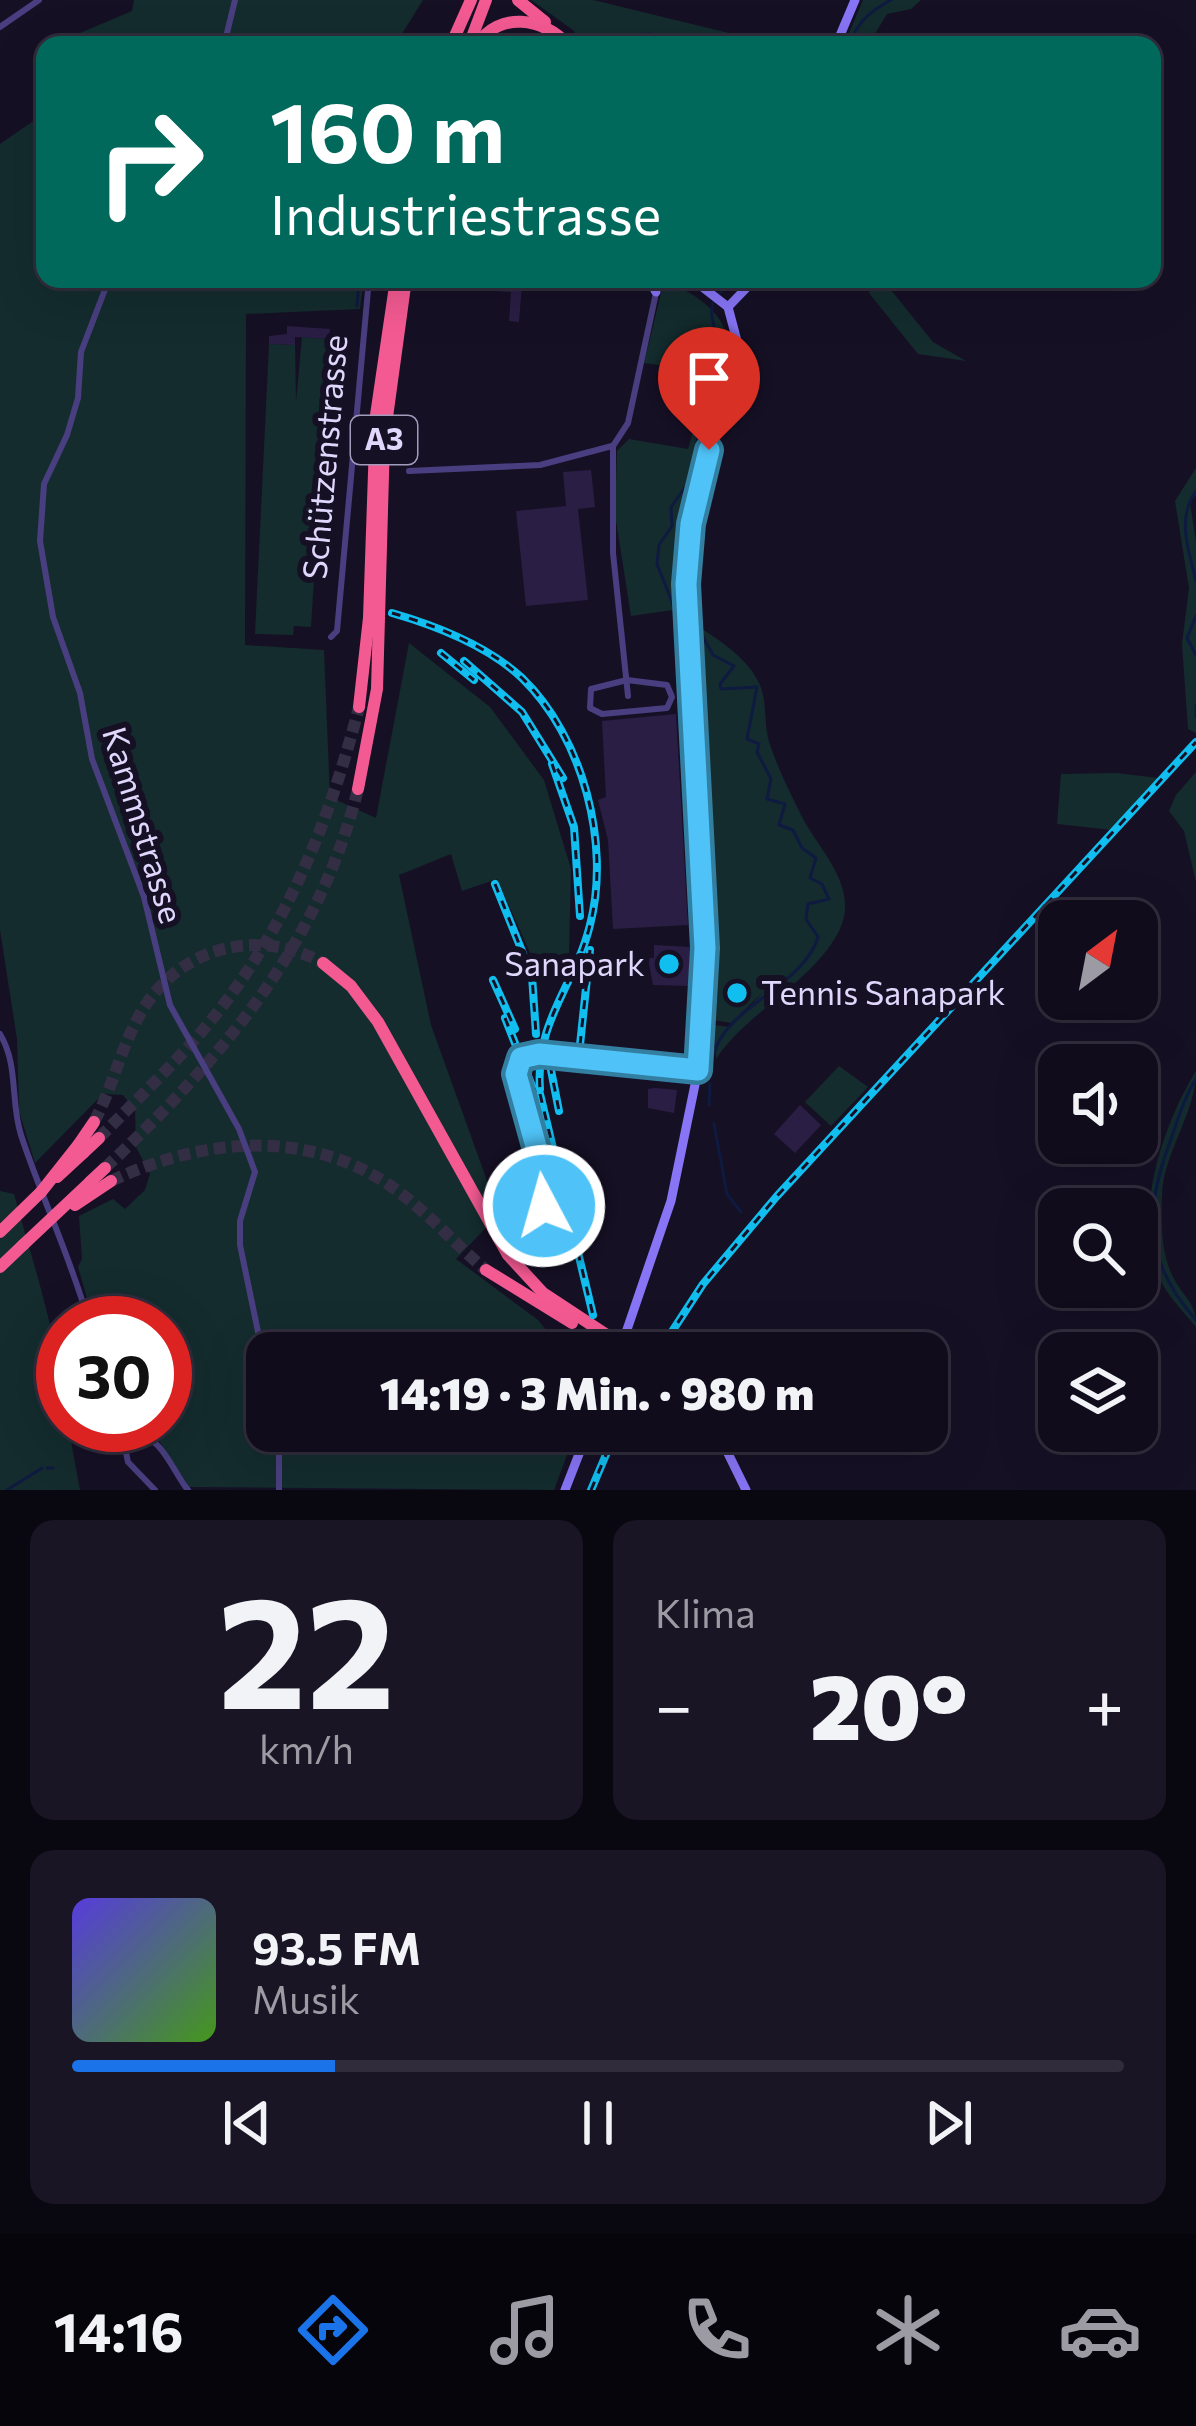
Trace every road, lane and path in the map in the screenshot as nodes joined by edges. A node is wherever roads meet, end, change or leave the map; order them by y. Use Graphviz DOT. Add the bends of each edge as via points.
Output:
graph roads {
  1 [pos="39,0"];
  2 [pos="235,0"];
  3 [pos="474,0"];
  4 [pos="486,0"];
  5 [pos="518,0"];
  6 [pos="855,0"];
  7 [pos="534,20"];
  8 [pos="0,27"];
  9 [pos="226,36"];
  10 [pos="456,36"];
  11 [pos="470,36"];
  12 [pos="472,36"];
  13 [pos="482,36"];
  14 [pos="559,36"];
  15 [pos="840,36"];
  16 [pos="106,288"];
  17 [pos="368,288"];
  18 [pos="395,288"];
  19 [pos="405,288"];
  20 [pos="654,288"];
  21 [pos="657,288"];
  22 [pos="707,288"];
  23 [pos="744,288"];
  24 [pos="656,292"];
  25 [pos="725,304"];
  26 [pos="613,446"];
  27 [pos="409,471"];
  28 [pos="332,637"];
  29 [pos="627,680"];
  30 [pos="628,696"];
  31 [pos="359,706"];
  32 [pos="358,789"];
  33 [pos="323,963"];
  34 [pos="0,1034"];
  35 [pos="698,1070"];
  36 [pos="94,1122"];
  37 [pos="99,1138"];
  38 [pos="81,1149"];
  39 [pos="108,1174"];
  40 [pos="518,1214"];
  41 [pos="0,1232"];
  42 [pos="0,1268"];
  43 [pos="486,1270"];
  44 [pos="81,1296"];
  45 [pos="258,1332"];
  46 [pos="589,1332"];
  47 [pos="596,1332"];
  48 [pos="627,1332"];
  49 [pos="126,1452"];
  50 [pos="163,1452"];
  51 [pos="279,1452"];
  52 [pos="580,1452"];
  53 [pos="727,1452"];
  54 [pos="154,1490"];
  55 [pos="188,1490"];
  56 [pos="280,1490"];
  57 [pos="565,1490"];
  58 [pos="746,1490"];
  1 -- 8 [label="street"];
  2 -- 9 [label="street"];
  3 -- 10 [label="highway"];
  3 -- 11 [label="highway"];
  4 -- 12 [label="highway"];
  5 -- 7 [label="highway"];
  6 -- 15 [label="main road"];
  7 -- 13 [label="highway"];
  7 -- 14 [label="highway"];
  16 -- 45 [label="street, Kammstrasse" via="81,352 67,435 44,484 40,541 92,759 144,897 170,1005 256,1172 240,1245"];
  17 -- 28 [label="street, Schützenstrasse"];
  18 -- 31 [label="highway, A3" via="376,415"];
  19 -- 32 [label="highway, A3" via="384,439 377,689"];
  20 -- 24 [label="main road"];
  21 -- 24 [label="street"];
  22 -- 25 [label="main road"];
  23 -- 25 [label="main road"];
  24 -- 26 [label="street" via="628,423"];
  25 -- 35 [label="main road" via="737,349 694,504 686,584 705,948"];
  26 -- 27 [label="street" via="540,465"];
  26 -- 29 [label="street" via="613,553"];
  29 -- 29 [label="street" via="595,686 587,703 594,711 668,708 668,685"];
  29 -- 30 [label="street"];
  33 -- 47 [label="highway" via="378,1022 518,1268"];
  34 -- 44 [label="street" via="12,1060 19,1129"];
  35 -- 40 [label="street" via="521,1058 515,1067 550,1200"];
  35 -- 48 [label="main road" via="666,1219"];
  36 -- 38 [label="highway"];
  37 -- 38 [label="highway"];
  38 -- 41 [label="highway, bridge"];
  39 -- 42 [label="highway, bridge"];
  43 -- 46 [label="highway"];
  49 -- 54 [label="street"];
  50 -- 55 [label="street"];
  51 -- 56 [label="street"];
  52 -- 57 [label="main road"];
  53 -- 58 [label="main road"];
}
